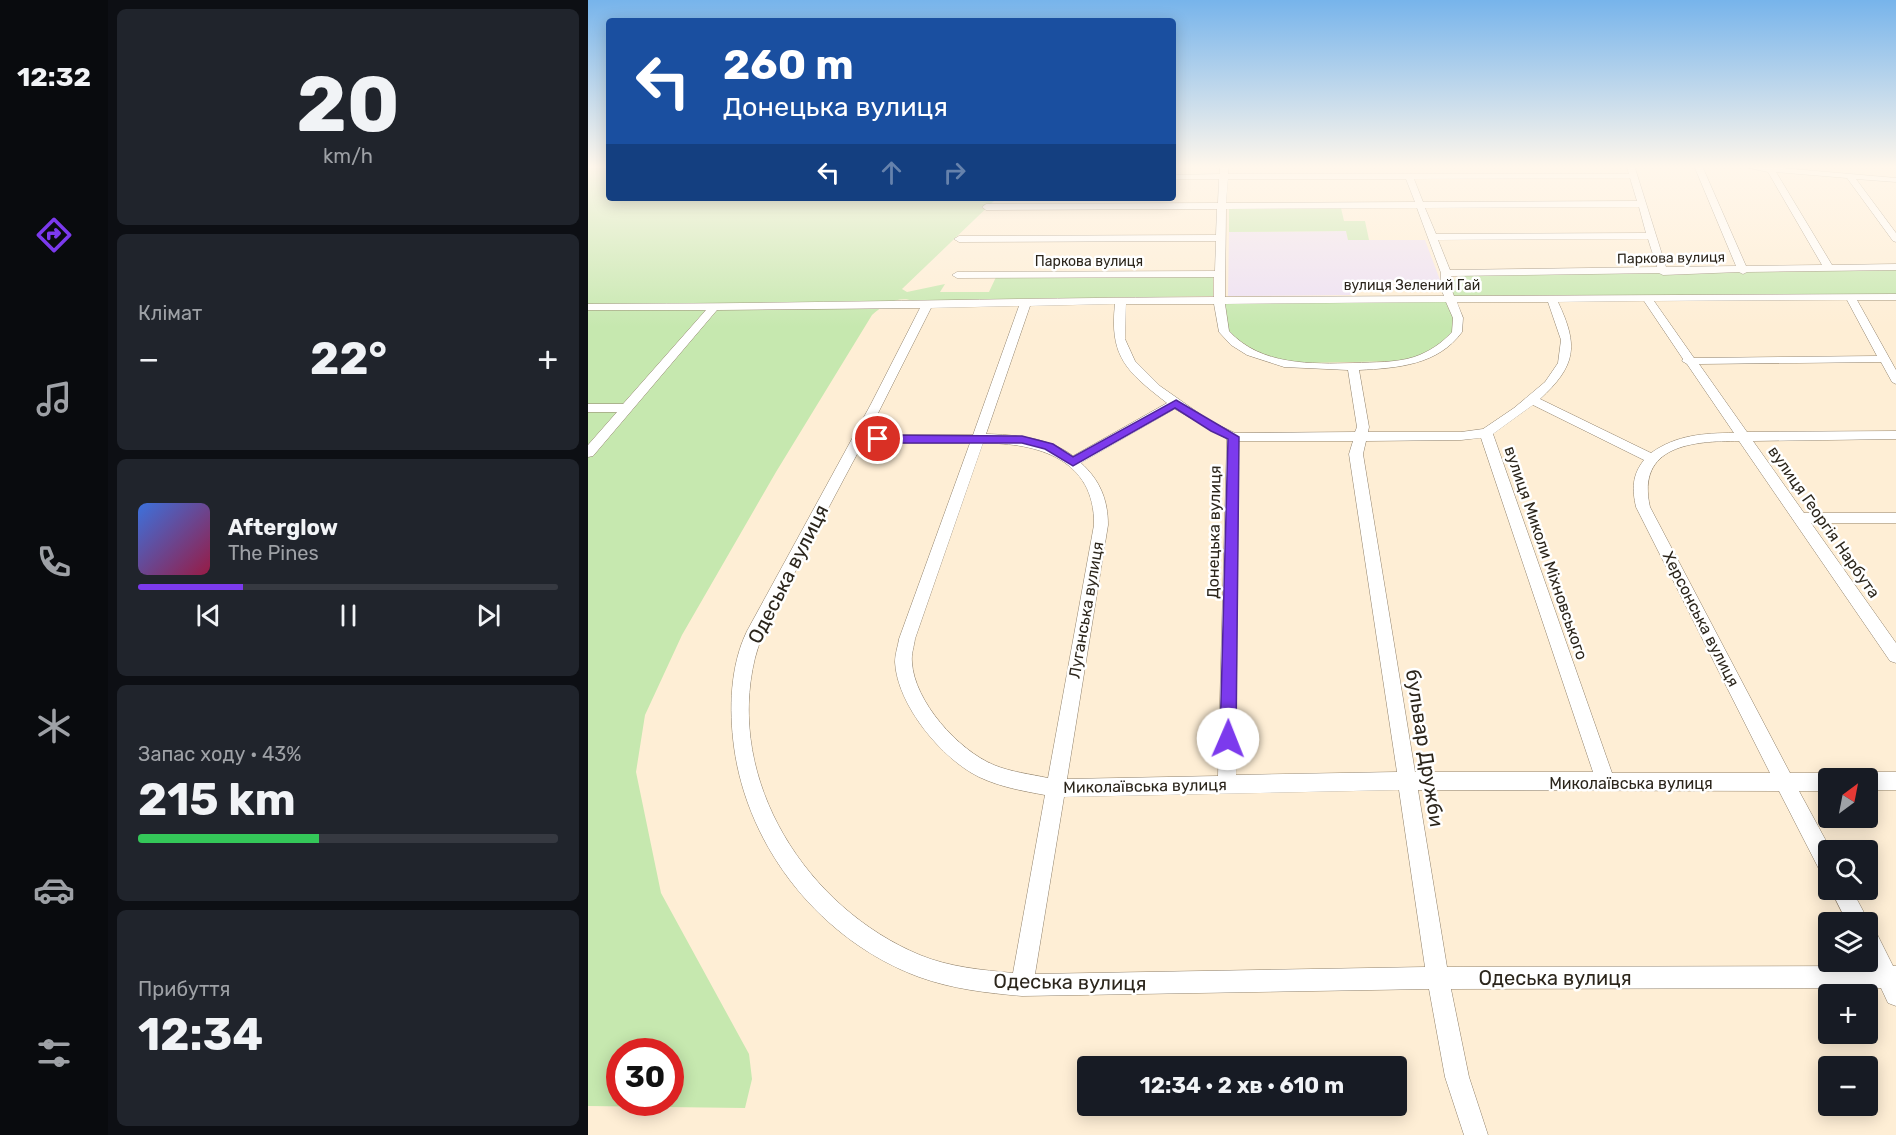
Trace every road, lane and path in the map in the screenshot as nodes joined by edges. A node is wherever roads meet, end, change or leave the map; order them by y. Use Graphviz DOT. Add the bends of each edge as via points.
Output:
graph roads {
  1 [pos="1223,221"];
  2 [pos="1426,221"];
  3 [pos="1646,221"];
  4 [pos="1722,221"];
  5 [pos="1801,221"];
  6 [pos="1883,221"];
  7 [pos="1651,236"];
  8 [pos="1432,237"];
  9 [pos="1222,238"];
  10 [pos="959,239"];
  11 [pos="1896,239"];
  12 [pos="1896,267"];
  13 [pos="1829,268"];
  14 [pos="1743,271"];
  15 [pos="1662,272"];
  16 [pos="1446,273"];
  17 [pos="1221,274"];
  18 [pos="957,275"];
  19 [pos="1646,297"];
  20 [pos="1850,297"];
  21 [pos="1896,297"];
  22 [pos="1551,298"];
  23 [pos="1452,300"];
  24 [pos="1121,301"];
  25 [pos="1220,301"];
  26 [pos="1026,302"];
  27 [pos="928,303"];
  28 [pos="588,307"];
  29 [pos="714,307"];
  30 [pos="1885,359"];
  31 [pos="1688,361"];
  32 [pos="1353,366"];
  33 [pos="1896,380"];
  34 [pos="1532,400"];
  35 [pos="1176,403"];
  36 [pos="588,408"];
  37 [pos="627,408"];
  38 [pos="1486,433"];
  39 [pos="1896,435"];
  40 [pos="1361,436"];
  41 [pos="1233,437"];
  42 [pos="1744,437"];
  43 [pos="858,439"];
  44 [pos="979,439"];
  45 [pos="588,453"];
  46 [pos="1653,459"];
  47 [pos="1073,462"];
  48 [pos="1801,518"];
  49 [pos="1896,518"];
  50 [pos="1896,656"];
  51 [pos="1408,781"];
  52 [pos="1878,781"];
  53 [pos="1896,781"];
  54 [pos="1818,782"];
  55 [pos="1606,783"];
  56 [pos="1785,783"];
  57 [pos="1227,785"];
  58 [pos="1055,788"];
  59 [pos="1818,847"];
  60 [pos="1878,957"];
  61 [pos="1438,978"];
  62 [pos="1893,983"];
  63 [pos="1022,985"];
  64 [pos="1476,1135"];
  1 -- 9 [label="street"];
  2 -- 8 [label="street"];
  3 -- 7 [label="street"];
  4 -- 14 [label="street"];
  5 -- 13 [label="street"];
  6 -- 11 [label="street"];
  7 -- 8 [label="street"];
  7 -- 15 [label="street"];
  8 -- 16 [label="street"];
  9 -- 10 [label="street"];
  9 -- 17 [label="street"];
  12 -- 13 [label="street, Паркова вулиця"];
  13 -- 14 [label="street, Паркова вулиця"];
  14 -- 15 [label="street, Паркова вулиця"];
  15 -- 16 [label="street, Паркова вулиця"];
  16 -- 23 [label="street" via="1445,286"];
  17 -- 18 [label="street, Паркова вулиця"];
  17 -- 25 [label="street"];
  19 -- 20 [label="street, вулиця Зелений Гай"];
  19 -- 22 [label="street, вулиця Зелений Гай"];
  19 -- 31 [label="street, вулиця Георгія Нарбута"];
  20 -- 21 [label="street, вулиця Зелений Гай"];
  20 -- 30 [label="street"];
  22 -- 23 [label="street, вулиця Зелений Гай"];
  22 -- 34 [label="street, вулиця Миколи Міхновського" via="1567,336 1565,360 1557,377"];
  23 -- 25 [label="street, вулиця Зелений Гай"];
  23 -- 32 [label="street" via="1458,318 1457,332 1435,352 1406,362"];
  24 -- 25 [label="street, вулиця Зелений Гай"];
  24 -- 26 [label="street, вулиця Зелений Гай"];
  24 -- 35 [label="street" via="1119,334 1125,355 1142,376"];
  25 -- 32 [label="street" via="1223,332 1260,356 1297,366"];
  26 -- 27 [label="street, вулиця Зелений Гай"];
  26 -- 44 [label="street, Миколаївська вулиця"];
  27 -- 29 [label="street, вулиця Зелений Гай"];
  27 -- 43 [label="street, Одеська вулиця"];
  28 -- 29 [label="street, вулиця Зелений Гай"];
  29 -- 37 [label="street"];
  30 -- 31 [label="street"];
  30 -- 33 [label="street"];
  31 -- 42 [label="street, вулиця Георгія Нарбута"];
  32 -- 40 [label="street, бульвар Дружби" via="1363,427"];
  34 -- 38 [label="street, вулиця Миколи Міхновського"];
  34 -- 46 [label="street"];
  35 -- 41 [label="street"];
  35 -- 47 [label="street"];
  36 -- 37 [label="street"];
  37 -- 45 [label="street"];
  38 -- 40 [label="street"];
  38 -- 55 [label="street, вулиця Миколи Міхновського"];
  39 -- 42 [label="street, вулиця Георгія Нарбута"];
  40 -- 41 [label="street"];
  40 -- 51 [label="street, бульвар Дружби" via="1356,454"];
  41 -- 57 [label="street, Донецька вулиця"];
  42 -- 46 [label="street, Херсонська вулиця" via="1686,439"];
  42 -- 48 [label="street, вулиця Георгія Нарбута"];
  43 -- 44 [label="street, Луганська вулиця"];
  43 -- 63 [label="street, Одеська вулиця" via="753,636 740,701 742,743 755,796 771,835 803,880 836,914 876,946 921,967 982,981"];
  44 -- 47 [label="street, Луганська вулиця" via="1037,443"];
  44 -- 58 [label="street, Миколаївська вулиця" via="908,639 903,664 911,693 927,719 950,744 980,768"];
  46 -- 56 [label="street, Херсонська вулиця" via="1638,481 1643,507"];
  47 -- 58 [label="street, Луганська вулиця" via="1097,489 1101,511"];
  48 -- 49 [label="street"];
  48 -- 50 [label="street, вулиця Георгія Нарбута"];
  51 -- 55 [label="street, Миколаївська вулиця"];
  51 -- 57 [label="street, Миколаївська вулиця"];
  51 -- 61 [label="street, бульвар Дружби"];
  52 -- 53 [label="street"];
  54 -- 56 [label="street, Миколаївська вулиця"];
  55 -- 56 [label="street, Миколаївська вулиця"];
  56 -- 59 [label="street, Херсонська вулиця"];
  57 -- 58 [label="street, Миколаївська вулиця"];
  58 -- 63 [label="street, Луганська вулиця"];
  60 -- 62 [label="street"];
  61 -- 62 [label="street, Одеська вулиця"];
  61 -- 63 [label="street, Одеська вулиця"];
  61 -- 64 [label="street, бульвар Дружби" via="1457,1077"];
}
